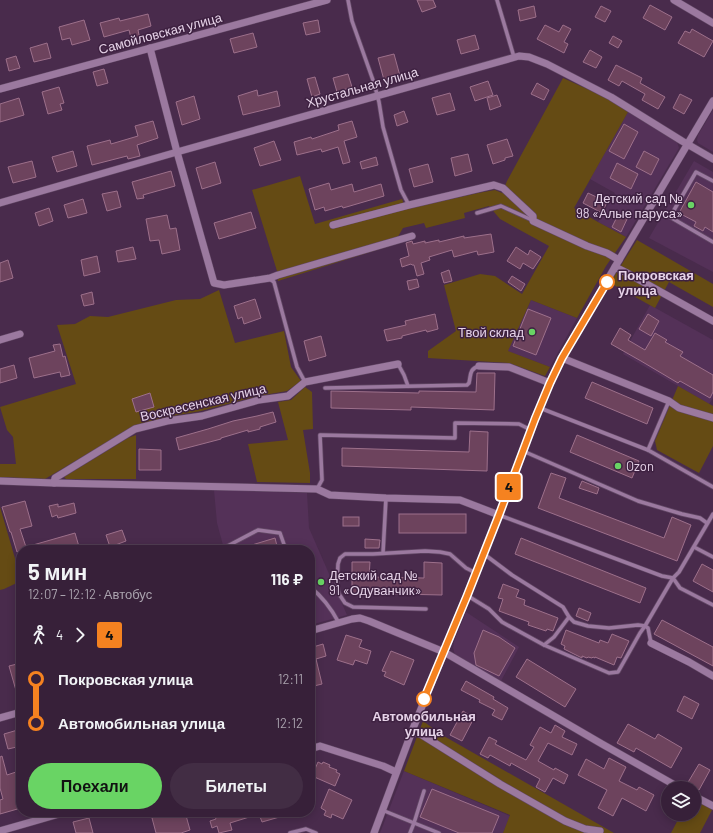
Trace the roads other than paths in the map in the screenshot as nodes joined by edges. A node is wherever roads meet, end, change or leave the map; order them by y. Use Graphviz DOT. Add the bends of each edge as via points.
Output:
graph roads {
  1 [pos="327,0"];
  2 [pos="348,0"];
  3 [pos="497,0"];
  4 [pos="674,0"];
  5 [pos="713,23"];
  6 [pos="150,48"];
  7 [pos="514,57"];
  8 [pos="0,89"];
  9 [pos="377,96"];
  10 [pos="713,101"];
  11 [pos="688,144"];
  12 [pos="177,152"];
  13 [pos="713,158"];
  14 [pos="713,181"];
  15 [pos="0,203"];
  16 [pos="409,205"];
  17 [pos="477,213"];
  18 [pos="533,221"];
  19 [pos="333,225"];
  20 [pos="412,236"];
  21 [pos="713,242"];
  22 [pos="618,260"];
  23 [pos="615,267"];
  24 [pos="270,278"];
  25 [pos="713,321"];
  26 [pos="20,334"];
  27 [pos="0,340"];
  28 [pos="562,358"];
  29 [pos="398,364"];
  30 [pos="478,366"];
  31 [pos="305,382"];
  32 [pos="550,383"];
  33 [pos="408,386"];
  34 [pos="325,388"];
  35 [pos="669,401"];
  36 [pos="540,408"];
  37 [pos="713,418"];
  38 [pos="531,430"];
  39 [pos="648,450"];
  40 [pos="523,451"];
  41 [pos="0,481"];
  42 [pos="54,483"];
  43 [pos="713,488"];
  44 [pos="317,489"];
  45 [pos="386,498"];
  46 [pos="713,514"];
  47 [pos="499,515"];
  48 [pos="707,523"];
  49 [pos="230,545"];
  50 [pos="284,545"];
  51 [pos="694,547"];
  52 [pos="383,553"];
  53 [pos="483,554"];
  54 [pos="713,557"];
  55 [pos="476,573"];
  56 [pos="673,578"];
  57 [pos="315,591"];
  58 [pos="467,596"];
  59 [pos="713,605"];
  60 [pos="426,609"];
  61 [pos="569,617"];
  62 [pos="339,622"];
  63 [pos="646,626"];
  64 [pos="315,629"];
  65 [pos="651,644"];
  66 [pos="544,645"];
  67 [pos="444,652"];
  68 [pos="713,676"];
  69 [pos="16,713"];
  70 [pos="0,718"];
  71 [pos="412,731"];
  72 [pos="315,748"];
  73 [pos="396,772"];
  74 [pos="668,781"];
  75 [pos="424,791"];
  76 [pos="701,800"];
  77 [pos="713,806"];
  78 [pos="382,810"];
  79 [pos="49,817"];
  80 [pos="414,823"];
  81 [pos="0,831"];
  82 [pos="600,831"];
  83 [pos="290,833"];
  84 [pos="316,833"];
  85 [pos="374,833"];
  86 [pos="410,833"];
  87 [pos="439,833"];
  1 -- 6 [label="street, Самойловская улица"];
  2 -- 9 [label="lane" via="352,21"];
  3 -- 7 [label="lane"];
  4 -- 5 [label="street"];
  6 -- 8 [label="street, Самойловская улица"];
  6 -- 12 [label="street"];
  7 -- 9 [label="street, Хрустальная улица"];
  7 -- 11 [label="street, Хрустальная улица" via="529,57 547,64 611,97"];
  9 -- 12 [label="street, Хрустальная улица"];
  9 -- 16 [label="lane" via="401,190"];
  10 -- 11 [label="street"];
  11 -- 13 [label="street, Хрустальная улица"];
  11 -- 22 [label="street"];
  12 -- 15 [label="street, Хрустальная улица"];
  12 -- 24 [label="street" via="214,283 224,285"];
  14 -- 21 [label="lane" via="696,172 670,217"];
  16 -- 18 [label="street" via="494,185 503,188 533,216"];
  16 -- 19 [label="street"];
  17 -- 18 [label="lane" via="501,206"];
  18 -- 22 [label="street"];
  20 -- 24 [label="street"];
  22 -- 23 [label="street"];
  23 -- 25 [label="street"];
  23 -- 28 [label="street"];
  24 -- 31 [label="lane" via="274,282 297,367"];
  26 -- 27 [label="street"];
  28 -- 32 [label="street"];
  28 -- 35 [label="street"];
  29 -- 31 [label="street, Воскресенская улица"];
  29 -- 33 [label="lane"];
  30 -- 32 [label="street" via="509,367"];
  30 -- 33 [label="lane" via="470,373 467,384"];
  31 -- 42 [label="street, Воскресенская улица" via="288,396 259,400 202,416 135,429 55,478"];
  32 -- 36 [label="street"];
  33 -- 34 [label="lane"];
  35 -- 37 [label="street" via="679,408"];
  35 -- 39 [label="lane"];
  36 -- 38 [label="street"];
  36 -- 39 [label="lane"];
  38 -- 40 [label="street"];
  38 -- 44 [label="lane" via="519,424 456,423 455,438 320,435 322,480"];
  39 -- 43 [label="lane"];
  40 -- 47 [label="street"];
  40 -- 48 [label="lane" via="638,501 700,518"];
  41 -- 42 [label="street"];
  42 -- 44 [label="street"];
  44 -- 45 [label="street" via="330,495"];
  45 -- 47 [label="street" via="460,500"];
  45 -- 52 [label="lane"];
  46 -- 48 [label="lane"];
  47 -- 53 [label="street"];
  47 -- 56 [label="lane"];
  48 -- 51 [label="lane"];
  49 -- 50 [label="lane" via="258,530 280,533"];
  51 -- 54 [label="lane"];
  51 -- 56 [label="lane"];
  52 -- 55 [label="lane" via="425,551 450,554"];
  52 -- 60 [label="lane" via="345,554 340,558 337,584 339,594 345,603 353,607"];
  53 -- 55 [label="street"];
  53 -- 61 [label="lane" via="563,607"];
  55 -- 58 [label="street"];
  56 -- 59 [label="lane" via="680,588"];
  56 -- 63 [label="lane"];
  57 -- 62 [label="lane"];
  58 -- 66 [label="lane" via="489,609 502,622"];
  58 -- 67 [label="street"];
  61 -- 63 [label="lane" via="574,622 588,626"];
  61 -- 66 [label="lane" via="554,637"];
  62 -- 64 [label="street"];
  62 -- 67 [label="street" via="360,618"];
  63 -- 65 [label="lane"];
  63 -- 66 [label="lane" via="618,672 609,673"];
  65 -- 68 [label="street"];
  67 -- 71 [label="street"];
  67 -- 74 [label="street"];
  69 -- 70 [label="street"];
  71 -- 73 [label="street"];
  71 -- 82 [label="street" via="564,820 585,829"];
  72 -- 73 [label="street" via="320,746"];
  73 -- 78 [label="street"];
  75 -- 80 [label="lane"];
  76 -- 77 [label="street"];
  78 -- 80 [label="lane"];
  78 -- 85 [label="street"];
  79 -- 81 [label="street"];
  80 -- 86 [label="lane"];
  80 -- 87 [label="lane"];
  83 -- 84 [label="lane" via="306,829"];
}
